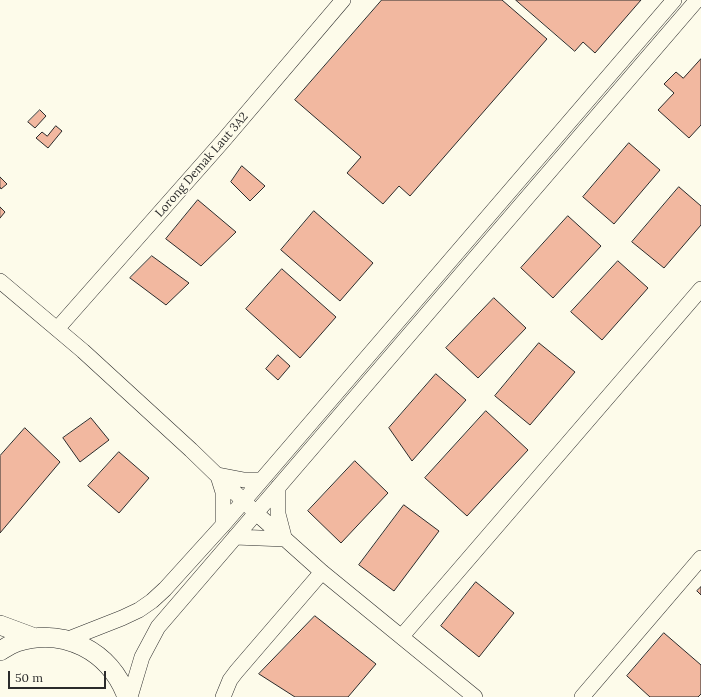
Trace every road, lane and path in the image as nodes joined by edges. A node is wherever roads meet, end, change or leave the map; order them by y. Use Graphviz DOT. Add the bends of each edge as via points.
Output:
graph roads {
  1 [pos="343,0"];
  2 [pos="674,0"];
  3 [pos="697,0"];
  4 [pos="0,281"];
  5 [pos="701,289"];
  6 [pos="58,329"];
  7 [pos="218,475"];
  8 [pos="261,480"];
  9 [pos="278,487"];
  10 [pos="243,500"];
  11 [pos="256,512"];
  12 [pos="223,525"];
  13 [pos="235,537"];
  14 [pos="285,538"];
  15 [pos="701,558"];
  16 [pos="322,572"];
  17 [pos="0,625"];
  18 [pos="402,636"];
  19 [pos="35,638"];
  20 [pos="66,640"];
  21 [pos="0,651"];
  22 [pos="128,697"];
  23 [pos="223,697"];
  24 [pos="475,697"];
  25 [pos="582,697"];
  1 -- 6 [label="street, Lorong Demak Laut 3A2" via="223,142"];
  2 -- 8 [label="street"];
  3 -- 9 [label="street"];
  4 -- 6 [label="street"];
  5 -- 18 [label="street"];
  6 -- 7 [label="street"];
  7 -- 8 [label="street"];
  7 -- 10 [label="street"];
  7 -- 12 [label="street" via="223,492"];
  8 -- 10 [label="street"];
  9 -- 11 [label="street"];
  9 -- 14 [label="street" via="278,514"];
  10 -- 11 [label="street"];
  10 -- 12 [label="street"];
  11 -- 13 [label="street"];
  11 -- 14 [label="street"];
  12 -- 20 [label="street" via="152,601 122,618"];
  13 -- 14 [label="street"];
  13 -- 22 [label="street" via="158,627 142,657"];
  14 -- 16 [label="street"];
  15 -- 25 [label="street"];
  16 -- 18 [label="street"];
  16 -- 23 [label="street" via="236,672"];
  17 -- 19 [label="main road"];
  18 -- 24 [label="street"];
  19 -- 20 [label="main road"];
  19 -- 21 [label="main road"];
  20 -- 22 [label="main road" via="94,652 106,662"];
}
